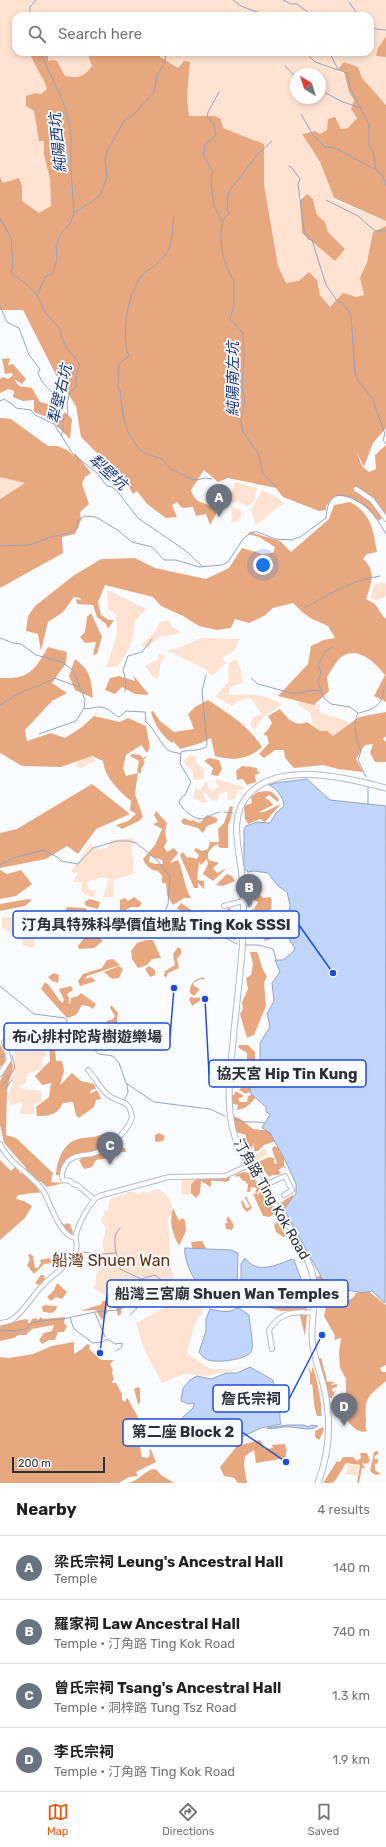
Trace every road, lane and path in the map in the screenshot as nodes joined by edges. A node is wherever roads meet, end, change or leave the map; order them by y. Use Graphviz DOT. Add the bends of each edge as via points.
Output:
graph roads {
  1 [pos="356,490"];
  2 [pos="385,517"];
  3 [pos="386,788"];
  4 [pos="243,902"];
  5 [pos="249,904"];
  6 [pos="224,906"];
  7 [pos="4,1042"];
  8 [pos="88,1070"];
  9 [pos="0,1074"];
  10 [pos="0,1144"];
  11 [pos="249,1165"];
  12 [pos="263,1186"];
  13 [pos="284,1195"];
  14 [pos="94,1199"];
  15 [pos="76,1238"];
  16 [pos="314,1313"];
  17 [pos="0,1323"];
  18 [pos="272,1348"];
  19 [pos="318,1483"];
  1 -- 2 [label="street" via="372,500"];
  3 -- 4 [label="main road, 汀角路 Ting Kok Road" via="343,778 304,775 273,780 254,789 242,804 237,824"];
  4 -- 5 [label="street"];
  4 -- 6 [label="street"];
  4 -- 11 [label="main road, 汀角路 Ting Kok Road" via="243,944 229,1103 234,1133"];
  7 -- 9 [label="street" via="9,1060"];
  8 -- 14 [label="street" via="108,1096 124,1102 132,1118 124,1132 102,1149 69,1160 62,1174 63,1180 77,1185"];
  10 -- 15 [label="street" via="8,1156 40,1188 64,1232 70,1238"];
  11 -- 12 [label="main road, 汀角路 Ting Kok Road"];
  11 -- 14 [label="street" via="225,1176 169,1177"];
  12 -- 13 [label="street" via="285,1176 292,1190"];
  12 -- 16 [label="main road, 汀角路 Ting Kok Road" via="309,1264 315,1291"];
  14 -- 15 [label="street"];
  15 -- 17 [label="street" via="76,1252 65,1266 44,1284 16,1316"];
  16 -- 18 [label="street" via="284,1315 269,1330"];
  16 -- 19 [label="main road, 汀角路 Ting Kok Road" via="314,1353 324,1388 330,1425 327,1455"];
}
